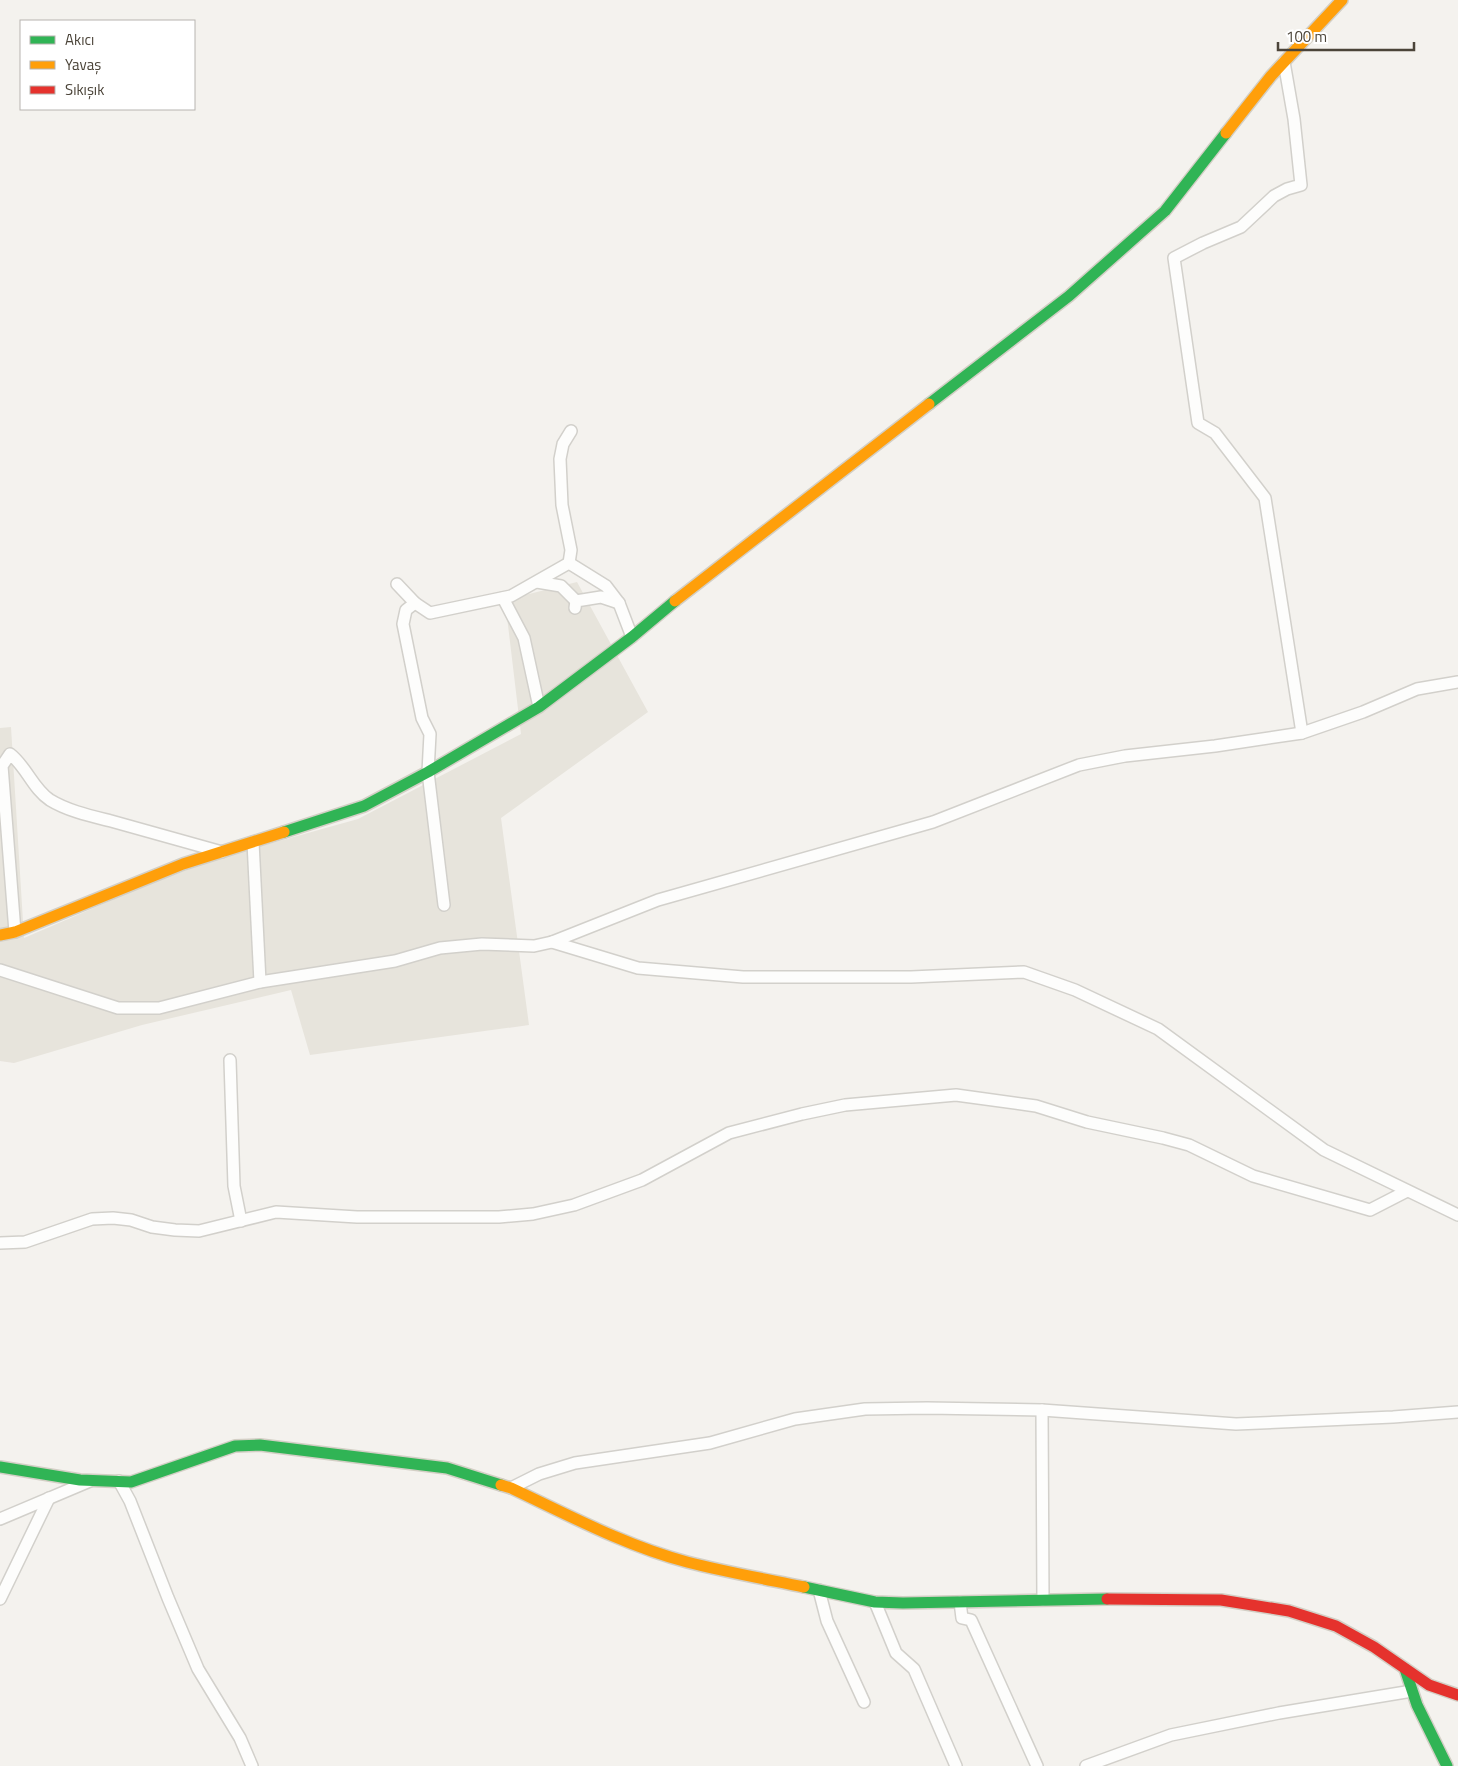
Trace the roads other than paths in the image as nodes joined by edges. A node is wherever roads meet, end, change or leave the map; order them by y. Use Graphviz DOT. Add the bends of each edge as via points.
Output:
graph roads {
  1 [pos="1342,0"];
  2 [pos="1284,62"];
  3 [pos="571,431"];
  4 [pos="569,563"];
  5 [pos="537,582"];
  6 [pos="397,584"];
  7 [pos="503,598"];
  8 [pos="414,603"];
  9 [pos="620,603"];
  10 [pos="632,637"];
  11 [pos="1458,682"];
  12 [pos="540,706"];
  13 [pos="1302,733"];
  14 [pos="428,772"];
  15 [pos="253,842"];
  16 [pos="222,852"];
  17 [pos="444,905"];
  18 [pos="15,932"];
  19 [pos="0,935"];
  20 [pos="552,942"];
  21 [pos="0,970"];
  22 [pos="260,982"];
  23 [pos="230,1060"];
  24 [pos="1407,1191"];
  25 [pos="1458,1215"];
  26 [pos="241,1221"];
  27 [pos="0,1243"];
  28 [pos="1042,1410"];
  29 [pos="1458,1412"];
  30 [pos="0,1467"];
  31 [pos="92,1480"];
  32 [pos="119,1481"];
  33 [pos="511,1488"];
  34 [pos="49,1498"];
  35 [pos="0,1518"];
  36 [pos="819,1590"];
  37 [pos="0,1599"];
  38 [pos="1043,1600"];
  39 [pos="875,1602"];
  40 [pos="960,1602"];
  41 [pos="1405,1669"];
  42 [pos="1412,1691"];
  43 [pos="1458,1695"];
  44 [pos="864,1702"];
  45 [pos="252,1766"];
  46 [pos="956,1766"];
  47 [pos="1037,1766"];
  48 [pos="1086,1766"];
  49 [pos="1448,1766"];
  1 -- 2 [label="street"];
  2 -- 10 [label="street" via="1165,211 1069,296 688,590"];
  2 -- 13 [label="street" via="1301,185 1274,196 1240,227 1174,258 1198,423 1215,433 1265,498"];
  3 -- 4 [label="street" via="563,444 560,459 562,505 571,550"];
  4 -- 5 [label="street"];
  4 -- 9 [label="street" via="606,586"];
  5 -- 7 [label="street"];
  5 -- 9 [label="street" via="561,586 575,604 601,597"];
  6 -- 8 [label="street"];
  7 -- 8 [label="street" via="430,613"];
  7 -- 12 [label="street" via="524,638"];
  8 -- 14 [label="street" via="406,610 403,624 422,718 430,734"];
  9 -- 10 [label="street"];
  10 -- 12 [label="street"];
  11 -- 13 [label="street" via="1417,689"];
  12 -- 14 [label="street"];
  13 -- 20 [label="street" via="1079,765 933,822 658,900"];
  14 -- 15 [label="street" via="364,806"];
  14 -- 17 [label="street"];
  15 -- 16 [label="street"];
  15 -- 22 [label="street"];
  16 -- 18 [label="street" via="183,864"];
  16 -- 18 [label="street" via="59,805 48,799 10,754 2,766"];
  18 -- 19 [label="street"];
  20 -- 22 [label="street" via="534,946 482,944 440,948 395,961"];
  20 -- 24 [label="street" via="638,968 743,977 911,977 1024,972 1075,990 1158,1029 1324,1150"];
  21 -- 22 [label="street" via="118,1008 159,1008"];
  23 -- 26 [label="street" via="234,1186"];
  24 -- 25 [label="street"];
  24 -- 26 [label="street" via="1370,1210 1253,1176 1189,1145 1088,1122 1036,1106 956,1095 845,1105 729,1133 642,1180 574,1205 533,1214 357,1217 276,1212"];
  26 -- 27 [label="street" via="199,1231 152,1227 131,1220 92,1219 25,1242"];
  28 -- 29 [label="street" via="1236,1424"];
  28 -- 33 [label="street" via="866,1409 794,1419 710,1443 575,1463 539,1474"];
  28 -- 38 [label="street"];
  30 -- 31 [label="street"];
  31 -- 32 [label="street"];
  31 -- 34 [label="street"];
  32 -- 33 [label="street" via="131,1482 235,1446 260,1445 447,1468"];
  32 -- 45 [label="street" via="198,1669 240,1738"];
  33 -- 36 [label="street" via="650,1550 687,1562"];
  34 -- 35 [label="street"];
  34 -- 37 [label="street"];
  36 -- 39 [label="street"];
  36 -- 44 [label="street" via="827,1620"];
  38 -- 40 [label="street"];
  38 -- 41 [label="street" via="1220,1600 1289,1611 1336,1626"];
  39 -- 40 [label="street"];
  39 -- 46 [label="street" via="896,1653 914,1669"];
  40 -- 47 [label="street" via="962,1618 971,1620"];
  41 -- 42 [label="street"];
  41 -- 43 [label="street" via="1429,1685"];
  42 -- 48 [label="street" via="1171,1735"];
  42 -- 49 [label="street"];
}
